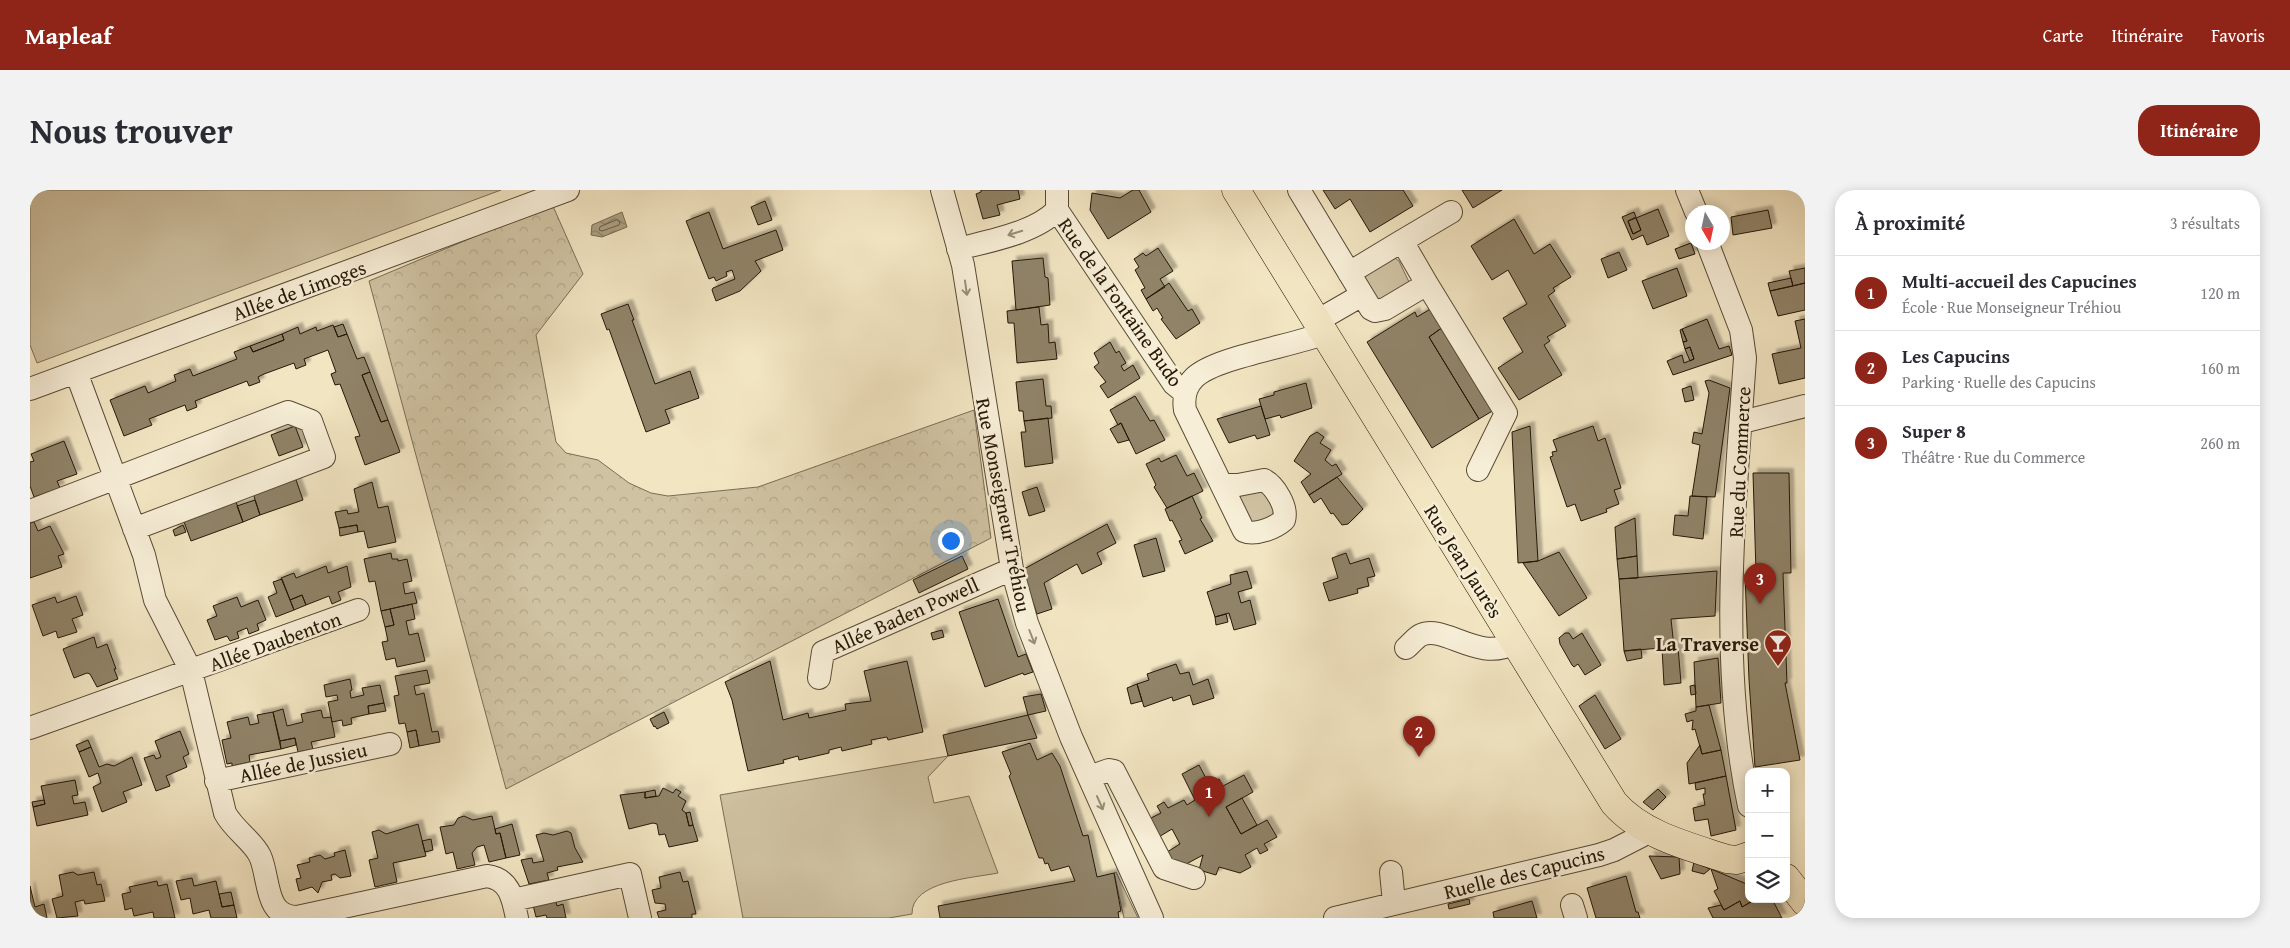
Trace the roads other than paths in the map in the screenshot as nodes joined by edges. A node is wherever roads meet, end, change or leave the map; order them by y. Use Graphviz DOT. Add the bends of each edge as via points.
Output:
graph roads {
  1 [pos="568,190"];
  2 [pos="942,190"];
  3 [pos="1236,190"];
  4 [pos="1298,190"];
  5 [pos="1687,190"];
  6 [pos="1057,200"];
  7 [pos="1693,205"];
  8 [pos="1451,212"];
  9 [pos="1402,241"];
  10 [pos="958,249"];
  11 [pos="1710,250"];
  12 [pos="1349,273"];
  13 [pos="1427,284"];
  14 [pos="1362,295"];
  15 [pos="1321,327"];
  16 [pos="76,372"];
  17 [pos="30,389"];
  18 [pos="1186,393"];
  19 [pos="1805,406"];
  20 [pos="1742,422"];
  21 [pos="1478,470"];
  22 [pos="115,478"];
  23 [pos="1222,485"];
  24 [pos="30,511"];
  25 [pos="134,529"];
  26 [pos="1012,568"];
  27 [pos="358,610"];
  28 [pos="1514,643"];
  29 [pos="1406,648"];
  30 [pos="191,672"];
  31 [pos="819,678"];
  32 [pos="30,728"];
  33 [pos="390,744"];
  34 [pos="1089,777"];
  35 [pos="216,781"];
  36 [pos="1745,783"];
  37 [pos="1651,831"];
  38 [pos="1745,857"];
  39 [pos="1391,872"];
  40 [pos="1194,878"];
  41 [pos="1790,883"];
  42 [pos="1805,902"];
  43 [pos="1394,903"];
  44 [pos="515,909"];
  45 [pos="282,916"];
  46 [pos="640,918"];
  47 [pos="1152,918"];
  48 [pos="1335,918"];
  1 -- 16 [label="street, Allée de Limoges"];
  2 -- 10 [label="street, Rue Monseigneur Tréhiou"];
  3 -- 15 [label="main road, Rue Jean Jaurès"];
  4 -- 12 [label="street"];
  5 -- 7 [label="street"];
  6 -- 10 [label="street, Rue de la Fontaine Budo, one-way" via="1048,219 1036,226"];
  6 -- 18 [label="street, Rue de la Fontaine Budo" via="1174,384"];
  8 -- 9 [label="street"];
  9 -- 12 [label="street"];
  9 -- 13 [label="street"];
  10 -- 26 [label="street, Rue Monseigneur Tréhiou, one-way"];
  11 -- 20 [label="street, Rue du Commerce" via="1743,340"];
  12 -- 14 [label="street"];
  13 -- 14 [label="street" via="1379,311 1371,309"];
  13 -- 21 [label="street" via="1506,413"];
  14 -- 15 [label="street, Rue de la Fontaine Budo"];
  15 -- 18 [label="street, Rue de la Fontaine Budo" via="1211,367 1194,378"];
  15 -- 28 [label="main road, Rue Jean Jaurès"];
  16 -- 17 [label="street, Allée de Limoges"];
  16 -- 22 [label="street"];
  18 -- 23 [label="street, Rue de la Fontaine Budo" via="1185,410"];
  19 -- 20 [label="street"];
  20 -- 36 [label="street, Rue du Commerce" via="1734,541 1732,691"];
  22 -- 24 [label="street"];
  22 -- 25 [label="street"];
  22 -- 25 [label="street" via="288,412 311,421 324,456"];
  25 -- 30 [label="street" via="155,600"];
  26 -- 31 [label="street, Allée Baden Powell" via="823,652"];
  26 -- 34 [label="street, Rue Monseigneur Tréhiou, one-way" via="1026,623"];
  27 -- 30 [label="street, Allée Daubenton"];
  28 -- 29 [label="street" via="1506,647 1477,648 1429,632 1420,635"];
  28 -- 37 [label="main road, Rue Jean Jaurès" via="1606,793 1627,817"];
  30 -- 32 [label="street, Allée Daubenton"];
  30 -- 35 [label="street"];
  33 -- 35 [label="street, Allée de Jussieu"];
  34 -- 40 [label="street" via="1114,771 1164,868"];
  34 -- 47 [label="street, Rue Monseigneur Tréhiou, one-way"];
  35 -- 45 [label="street" via="230,823 260,856 271,899"];
  37 -- 38 [label="main road, Rue Jean Jaurès" via="1726,859"];
  37 -- 43 [label="street, Ruelle des Capucins" via="1599,855"];
  39 -- 43 [label="street"];
  41 -- 42 [label="main road"];
  43 -- 48 [label="street, Ruelle des Capucins"];
  44 -- 45 [label="street" via="505,884 487,876 297,917"];
  44 -- 46 [label="street" via="630,874"];
}
